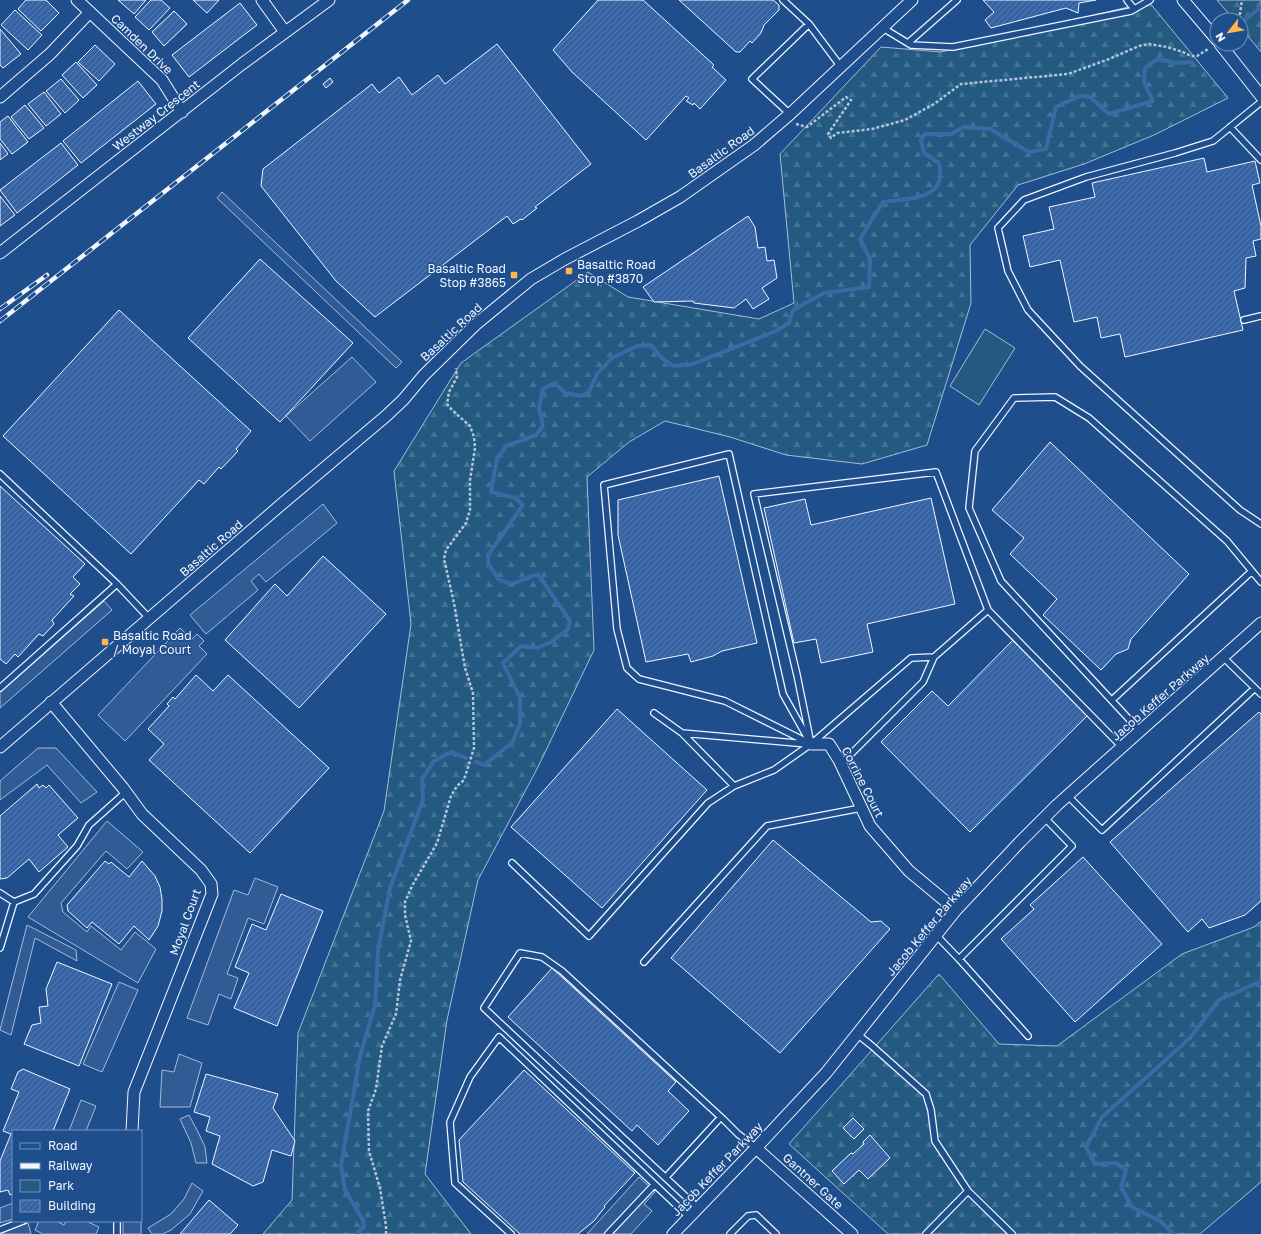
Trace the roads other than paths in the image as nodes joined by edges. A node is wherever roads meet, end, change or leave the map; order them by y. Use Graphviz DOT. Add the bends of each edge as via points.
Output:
graph roads {
  1 [pos="77,0"];
  2 [pos="262,0"];
  3 [pos="329,0"];
  4 [pos="783,0"];
  5 [pos="912,0"];
  6 [pos="957,0"];
  7 [pos="1127,0"];
  8 [pos="1150,0"];
  9 [pos="1183,0"];
  10 [pos="1134,9"];
  11 [pos="90,12"];
  12 [pos="809,24"];
  13 [pos="883,28"];
  14 [pos="1209,31"];
  15 [pos="286,32"];
  16 [pos="908,43"];
  17 [pos="1226,52"];
  18 [pos="841,67"];
  19 [pos="1261,96"];
  20 [pos="0,97"];
  21 [pos="1261,102"];
  22 [pos="182,112"];
  23 [pos="793,119"];
  24 [pos="1230,127"];
  25 [pos="1261,160"];
  26 [pos="0,252"];
  27 [pos="1261,316"];
  28 [pos="1244,320"];
  29 [pos="0,474"];
  30 [pos="1261,524"];
  31 [pos="1252,571"];
  32 [pos="1261,582"];
  33 [pos="117,584"];
  34 [pos="988,610"];
  35 [pos="149,618"];
  36 [pos="1261,623"];
  37 [pos="934,657"];
  38 [pos="1224,658"];
  39 [pos="0,688"];
  40 [pos="1255,688"];
  41 [pos="1261,694"];
  42 [pos="1112,700"];
  43 [pos="51,702"];
  44 [pos="654,713"];
  45 [pos="1141,731"];
  46 [pos="682,733"];
  47 [pos="811,744"];
  48 [pos="0,747"];
  49 [pos="1122,747"];
  50 [pos="840,764"];
  51 [pos="734,786"];
  52 [pos="126,792"];
  53 [pos="1068,796"];
  54 [pos="861,808"];
  55 [pos="1045,818"];
  56 [pos="512,863"];
  57 [pos="0,893"];
  58 [pos="14,902"];
  59 [pos="956,910"];
  60 [pos="936,935"];
  61 [pos="0,948"];
  62 [pos="959,959"];
  63 [pos="644,962"];
  64 [pos="857,1034"];
  65 [pos="1028,1036"];
  66 [pos="721,1117"];
  67 [pos="132,1130"];
  68 [pos="756,1148"];
  69 [pos="666,1176"];
  70 [pos="654,1185"];
  71 [pos="968,1191"];
  72 [pos="698,1208"];
  73 [pos="689,1217"];
  74 [pos="20,1222"];
  75 [pos="117,1222"];
  76 [pos="0,1230"];
  77 [pos="117,1234"];
  78 [pos="511,1234"];
  79 [pos="608,1234"];
  80 [pos="673,1234"];
  81 [pos="730,1234"];
  82 [pos="776,1234"];
  83 [pos="852,1234"];
  84 [pos="926,1234"];
  85 [pos="1012,1234"];
  1 -- 11 [label="street, Camden Drive"];
  2 -- 15 [label="street"];
  3 -- 15 [label="street, Westway Crescent"];
  4 -- 12 [label="lane"];
  5 -- 13 [label="street, Basaltic Road"];
  6 -- 16 [label="lane"];
  7 -- 10 [label="lane"];
  8 -- 10 [label="lane"];
  9 -- 14 [label="street"];
  10 -- 16 [label="lane" via="953,47"];
  11 -- 20 [label="street" via="50,54"];
  11 -- 22 [label="street, Camden Drive" via="162,80"];
  12 -- 18 [label="lane"];
  12 -- 23 [label="lane" via="752,79"];
  13 -- 16 [label="lane"];
  13 -- 18 [label="street, Basaltic Road"];
  15 -- 22 [label="street, Westway Crescent"];
  17 -- 19 [label="street"];
  18 -- 23 [label="street, Basaltic Road"];
  21 -- 24 [label="lane"];
  22 -- 26 [label="street, Westway Crescent"];
  23 -- 35 [label="street, Basaltic Road" via="680,197 531,279 475,325 386,416"];
  24 -- 25 [label="lane"];
  24 -- 30 [label="lane" via="1213,141 1086,177 1024,200 998,228 1008,271 1028,310 1080,366 1240,510"];
  27 -- 28 [label="lane"];
  29 -- 33 [label="lane"];
  31 -- 32 [label="lane"];
  31 -- 42 [label="lane"];
  31 -- 42 [label="lane" via="1227,541 1089,418 1055,397 1014,398 975,450 969,508 1001,581"];
  33 -- 35 [label="lane"];
  33 -- 39 [label="lane"];
  34 -- 37 [label="lane"];
  34 -- 47 [label="lane" via="936,472 754,494"];
  34 -- 49 [label="lane"];
  35 -- 43 [label="street, Basaltic Road"];
  36 -- 38 [label="street, Jacob Keffer Parkway"];
  37 -- 47 [label="lane" via="911,658"];
  37 -- 50 [label="lane" via="923,682"];
  38 -- 40 [label="lane"];
  38 -- 45 [label="street, Jacob Keffer Parkway"];
  40 -- 41 [label="lane"];
  40 -- 53 [label="lane" via="1102,830"];
  42 -- 45 [label="lane"];
  43 -- 48 [label="street, Basaltic Road"];
  43 -- 52 [label="street, Moyal Court"];
  44 -- 46 [label="lane"];
  45 -- 49 [label="street, Jacob Keffer Parkway"];
  46 -- 47 [label="lane"];
  46 -- 51 [label="lane"];
  47 -- 47 [label="lane" via="783,694 729,454 604,485 617,628 627,668 639,679 725,701"];
  47 -- 50 [label="street, Corrine Court" via="829,744"];
  47 -- 51 [label="lane" via="774,770"];
  49 -- 53 [label="street, Jacob Keffer Parkway"];
  50 -- 54 [label="street, Corrine Court"];
  51 -- 56 [label="lane" via="708,803 589,936"];
  52 -- 58 [label="lane" via="89,825 77,846 34,894"];
  52 -- 67 [label="street, Moyal Court" via="142,814 201,870 211,884 212,894 134,1092"];
  53 -- 55 [label="street, Jacob Keffer Parkway"];
  54 -- 59 [label="street, Corrine Court" via="870,826 909,871"];
  54 -- 63 [label="lane" via="767,826"];
  55 -- 59 [label="street, Jacob Keffer Parkway"];
  55 -- 62 [label="lane" via="1072,846"];
  57 -- 58 [label="lane"];
  58 -- 61 [label="lane"];
  59 -- 60 [label="street, Jacob Keffer Parkway"];
  60 -- 62 [label="lane"];
  60 -- 64 [label="street, Jacob Keffer Parkway"];
  62 -- 65 [label="lane"];
  64 -- 68 [label="street, Jacob Keffer Parkway"];
  64 -- 71 [label="lane" via="926,1094 935,1141"];
  66 -- 68 [label="lane"];
  66 -- 69 [label="lane"];
  66 -- 69 [label="lane" via="562,971 542,958 520,953 484,1008"];
  68 -- 72 [label="street, Jacob Keffer Parkway"];
  68 -- 83 [label="street, Gantner Gate"];
  69 -- 72 [label="lane"];
  70 -- 73 [label="lane"];
  70 -- 78 [label="lane" via="499,1037 470,1077 450,1122 454,1182"];
  70 -- 79 [label="lane"];
  71 -- 84 [label="lane"];
  71 -- 85 [label="lane"];
  72 -- 73 [label="street, Jacob Keffer Parkway"];
  73 -- 80 [label="street, Jacob Keffer Parkway"];
  74 -- 76 [label="lane"];
  75 -- 77 [label="lane"];
  81 -- 82 [label="lane" via="748,1216 756,1215"];
}
